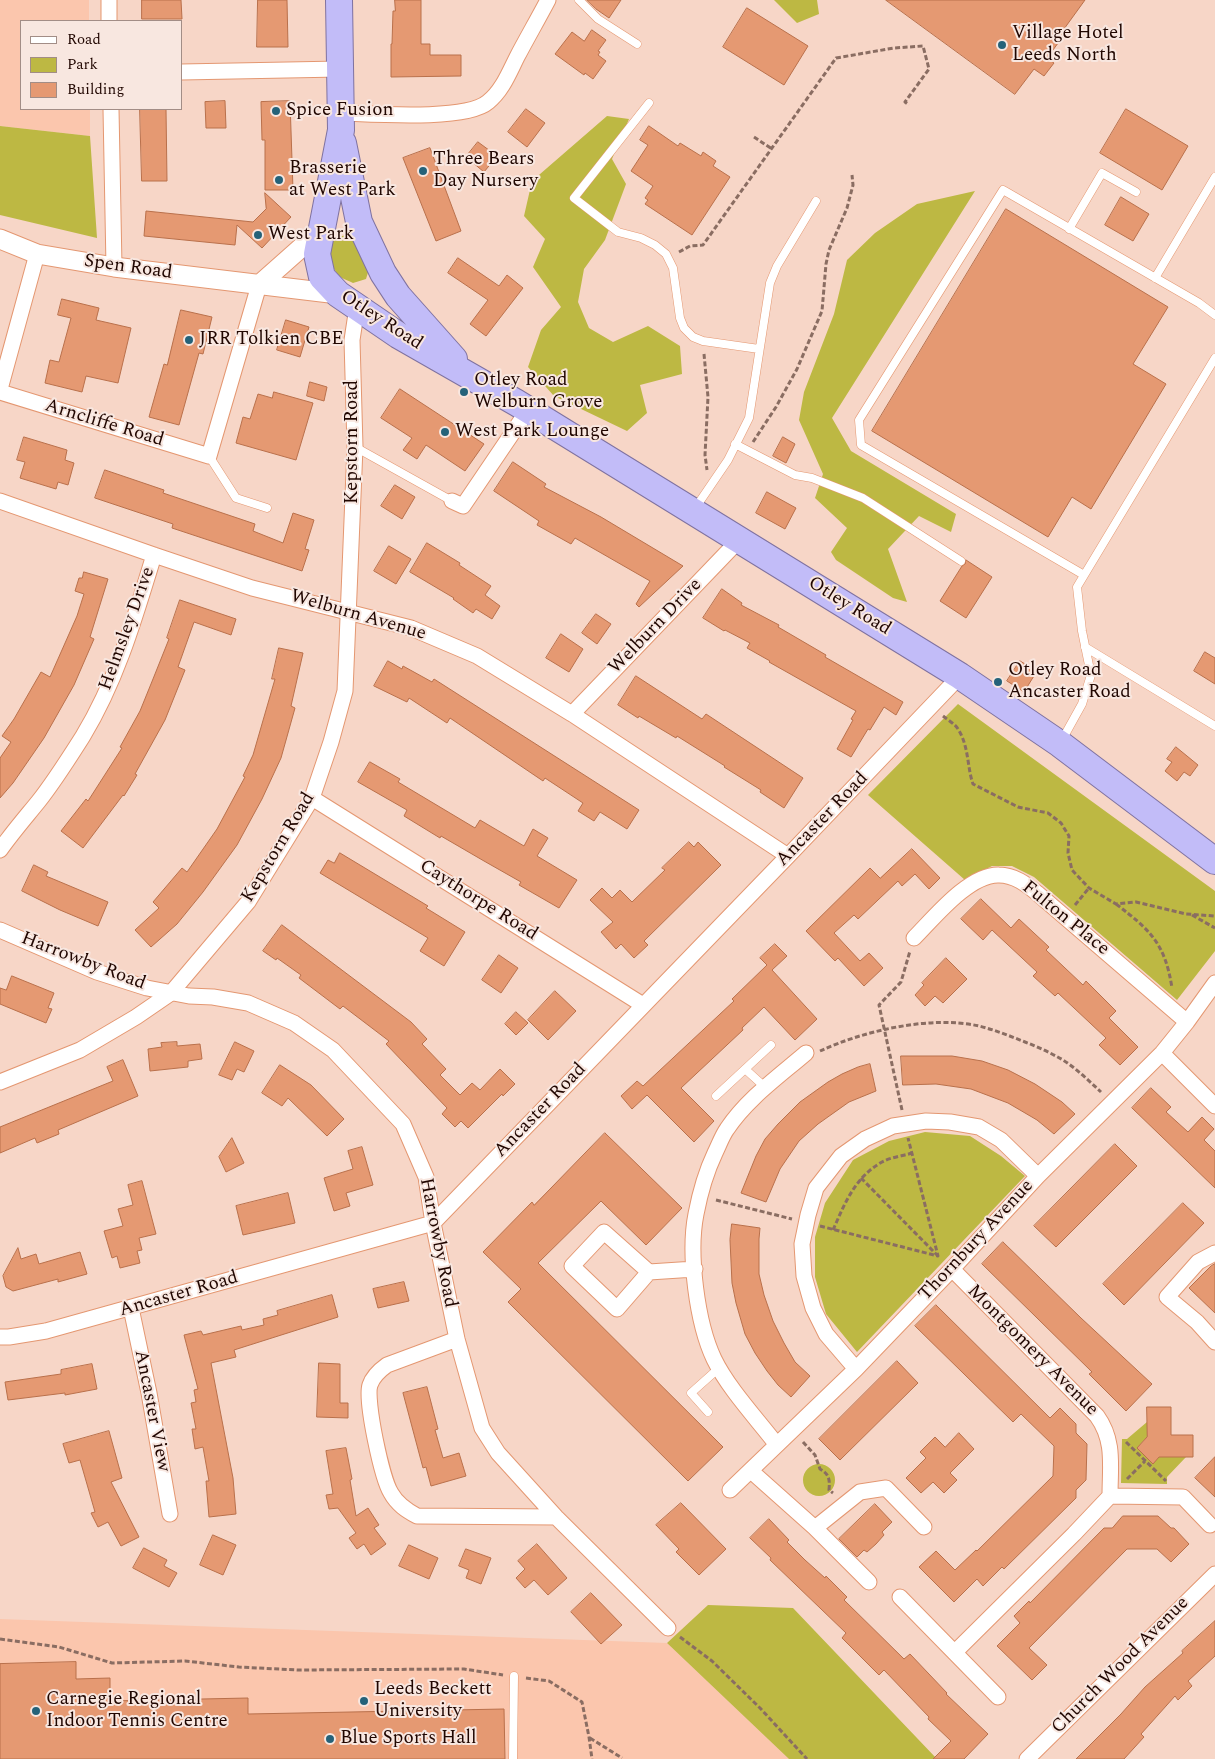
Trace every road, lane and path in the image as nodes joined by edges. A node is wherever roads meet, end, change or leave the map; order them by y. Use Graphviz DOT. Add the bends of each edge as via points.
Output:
graph roads {
  1 [pos="109,0"];
  2 [pos="339,0"];
  3 [pos="548,0"];
  4 [pos="579,0"];
  5 [pos="109,20"];
  6 [pos="637,44"];
  7 [pos="340,69"];
  8 [pos="182,72"];
  9 [pos="649,103"];
  10 [pos="909,105"];
  11 [pos="111,110"];
  12 [pos="341,122"];
  13 [pos="754,137"];
  14 [pos="772,149"];
  15 [pos="852,176"];
  16 [pos="1215,177"];
  17 [pos="1136,192"];
  18 [pos="816,201"];
  19 [pos="359,222"];
  20 [pos="1069,229"];
  21 [pos="321,230"];
  22 [pos="0,239"];
  23 [pos="37,254"];
  24 [pos="668,259"];
  25 [pos="114,267"];
  26 [pos="383,273"];
  27 [pos="1155,278"];
  28 [pos="259,285"];
  29 [pos="347,301"];
  30 [pos="1215,315"];
  31 [pos="703,341"];
  32 [pos="759,349"];
  33 [pos="1215,358"];
  34 [pos="468,375"];
  35 [pos="0,390"];
  36 [pos="528,410"];
  37 [pos="736,444"];
  38 [pos="355,446"];
  39 [pos="748,451"];
  40 [pos="209,456"];
  41 [pos="709,488"];
  42 [pos="0,501"];
  43 [pos="452,501"];
  44 [pos="267,508"];
  45 [pos="693,511"];
  46 [pos="740,539"];
  47 [pos="154,555"];
  48 [pos="961,561"];
  49 [pos="1084,575"];
  50 [pos="348,611"];
  51 [pos="1085,646"];
  52 [pos="960,676"];
  53 [pos="932,706"];
  54 [pos="572,714"];
  55 [pos="1215,726"];
  56 [pos="1060,744"];
  57 [pos="312,798"];
  58 [pos="0,850"];
  59 [pos="788,856"];
  60 [pos="1215,861"];
  61 [pos="1090,888"];
  62 [pos="1116,904"];
  63 [pos="1191,914"];
  64 [pos="1064,916"];
  65 [pos="1215,916"];
  66 [pos="1215,928"];
  67 [pos="0,930"];
  68 [pos="914,938"];
  69 [pos="1215,983"];
  70 [pos="171,993"];
  71 [pos="1166,1004"];
  72 [pos="643,1005"];
  73 [pos="1187,1022"];
  74 [pos="771,1045"];
  75 [pos="1162,1053"];
  76 [pos="806,1054"];
  77 [pos="745,1069"];
  78 [pos="0,1082"];
  79 [pos="766,1088"];
  80 [pos="716,1096"];
  81 [pos="1112,1102"];
  82 [pos="1215,1106"];
  83 [pos="912,1153"];
  84 [pos="1038,1176"];
  85 [pos="861,1178"];
  86 [pos="433,1223"];
  87 [pos="833,1230"];
  88 [pos="1215,1253"];
  89 [pos="695,1269"];
  90 [pos="952,1269"];
  91 [pos="649,1272"];
  92 [pos="130,1308"];
  93 [pos="0,1337"];
  94 [pos="457,1339"];
  95 [pos="1215,1342"];
  96 [pos="719,1368"];
  97 [pos="856,1368"];
  98 [pos="708,1412"];
  99 [pos="1105,1427"];
  100 [pos="791,1431"];
  101 [pos="777,1445"];
  102 [pos="751,1471"];
  103 [pos="730,1490"];
  104 [pos="1110,1496"];
  105 [pos="1183,1496"];
  106 [pos="846,1504"];
  107 [pos="170,1514"];
  108 [pos="556,1517"];
  109 [pos="1210,1524"];
  110 [pos="924,1527"];
  111 [pos="815,1528"];
  112 [pos="1215,1574"];
  113 [pos="869,1582"];
  114 [pos="900,1597"];
  115 [pos="668,1628"];
  116 [pos="0,1639"];
  117 [pos="955,1652"];
  118 [pos="514,1676"];
  119 [pos="998,1697"];
  120 [pos="589,1738"];
  121 [pos="622,1758"];
  122 [pos="513,1759"];
  123 [pos="592,1759"];
  124 [pos="807,1759"];
  125 [pos="1027,1759"];
  1 -- 5 [label="street"];
  2 -- 7 [label="highway, Otley Road"];
  3 -- 12 [label="street" via="498,92 488,103 474,110"];
  4 -- 6 [label="lane" via="598,19"];
  7 -- 8 [label="street"];
  7 -- 12 [label="highway, Otley Road"];
  9 -- 24 [label="lane" via="574,198 618,232 655,245"];
  10 -- 14 [label="path" via="905,102 929,69 923,46 836,58"];
  11 -- 25 [label="street"];
  12 -- 19 [label="highway, Otley Road"];
  12 -- 21 [label="highway, Otley Road"];
  13 -- 14 [label="path"];
  14 -- 24 [label="path" via="703,245 690,246"];
  15 -- 39 [label="path" via="849,200 829,250 822,311 798,369"];
  16 -- 27 [label="lane"];
  17 -- 20 [label="lane" via="1102,173"];
  18 -- 32 [label="lane" via="770,283"];
  19 -- 21 [label="highway"];
  19 -- 26 [label="highway, Otley Road"];
  20 -- 27 [label="lane"];
  20 -- 49 [label="lane" via="1003,190 859,420 861,445"];
  21 -- 28 [label="street"];
  21 -- 29 [label="highway, Otley Road" via="318,254 322,277"];
  22 -- 23 [label="street, Spen Road"];
  23 -- 25 [label="street, Spen Road"];
  23 -- 35 [label="street"];
  24 -- 31 [label="lane" via="673,268 684,328"];
  25 -- 28 [label="street, Spen Road"];
  26 -- 29 [label="highway"];
  26 -- 34 [label="highway, Otley Road" via="398,296"];
  27 -- 30 [label="lane"];
  28 -- 29 [label="street, Spen Road"];
  28 -- 40 [label="street"];
  29 -- 34 [label="highway, Otley Road"];
  29 -- 38 [label="street, Kepstorn Road" via="352,340"];
  31 -- 32 [label="lane"];
  31 -- 41 [label="path" via="708,397 705,455"];
  32 -- 37 [label="lane" via="749,418"];
  33 -- 49 [label="lane"];
  34 -- 36 [label="highway, Otley Road"];
  35 -- 40 [label="street, Arncliffe Road"];
  36 -- 43 [label="street" via="463,506"];
  36 -- 45 [label="highway, Otley Road"];
  37 -- 39 [label="lane"];
  37 -- 41 [label="lane"];
  38 -- 43 [label="lane"];
  38 -- 50 [label="street, Kepstorn Road"];
  39 -- 48 [label="lane" via="795,476 812,478 863,498"];
  40 -- 44 [label="lane" via="236,498"];
  41 -- 45 [label="lane"];
  42 -- 47 [label="street, Welburn Avenue"];
  45 -- 46 [label="highway, Otley Road"];
  46 -- 52 [label="highway, Otley Road"];
  46 -- 54 [label="street, Welburn Drive"];
  47 -- 50 [label="street, Welburn Avenue" via="252,588"];
  47 -- 58 [label="street, Helmsley Drive" via="128,639 103,698 63,765"];
  49 -- 51 [label="lane" via="1077,587"];
  50 -- 54 [label="street, Welburn Avenue" via="411,628 477,656"];
  50 -- 57 [label="street, Kepstorn Road" via="345,691"];
  51 -- 55 [label="lane"];
  51 -- 56 [label="lane" via="1092,675 1082,704"];
  52 -- 53 [label="street, Ancaster Road"];
  52 -- 56 [label="highway, Otley Road"];
  53 -- 59 [label="street, Ancaster Road"];
  53 -- 61 [label="path" via="958,728 968,755 968,771 973,784 1018,807 1048,812 1061,823 1069,836 1068,854 1072,870"];
  54 -- 59 [label="street, Welburn Avenue"];
  56 -- 60 [label="highway, Otley Road"];
  57 -- 70 [label="street, Kepstorn Road" via="248,902"];
  57 -- 72 [label="street, Caythorpe Road"];
  59 -- 72 [label="street, Ancaster Road"];
  61 -- 62 [label="path"];
  61 -- 64 [label="path"];
  62 -- 63 [label="path" via="1136,902"];
  62 -- 71 [label="path" via="1143,924 1164,954 1173,995"];
  63 -- 65 [label="path"];
  63 -- 66 [label="path"];
  64 -- 68 [label="street, Fulton Place" via="1026,884 999,875 974,882 964,889"];
  64 -- 71 [label="street, Fulton Place"];
  67 -- 70 [label="street, Harrowby Road" via="97,972"];
  69 -- 73 [label="street, Thornbury Avenue"];
  70 -- 78 [label="street, Kepstorn Road" via="80,1050"];
  70 -- 86 [label="street, Harrowby Road" via="248,1004 294,1023 333,1050 403,1124 426,1177"];
  71 -- 73 [label="street, Fulton Place"];
  72 -- 86 [label="street, Ancaster Road"];
  73 -- 75 [label="street, Thornbury Avenue"];
  74 -- 77 [label="lane"];
  75 -- 81 [label="street, Thornbury Avenue"];
  75 -- 82 [label="street"];
  76 -- 79 [label="street"];
  76 -- 81 [label="path" via="865,1034 914,1024 977,1026 1006,1034 1062,1060"];
  77 -- 79 [label="lane"];
  77 -- 80 [label="lane"];
  79 -- 89 [label="street" via="746,1105 726,1130 708,1170 696,1216"];
  81 -- 84 [label="street, Thornbury Avenue"];
  83 -- 85 [label="path" via="882,1162"];
  84 -- 90 [label="street, Thornbury Avenue"];
  84 -- 97 [label="street" via="1001,1140 979,1127 950,1122 926,1121 893,1126 865,1139 841,1156 816,1188 802,1244 804,1276 813,1308 826,1334"];
  85 -- 87 [label="path" via="849,1194"];
  85 -- 90 [label="path"];
  86 -- 92 [label="street, Ancaster Road"];
  86 -- 94 [label="street, Harrowby Road"];
  88 -- 95 [label="street" via="1198,1262 1167,1296"];
  89 -- 91 [label="street"];
  89 -- 96 [label="street" via="704,1332"];
  90 -- 97 [label="street, Thornbury Avenue"];
  90 -- 99 [label="street, Montgomery Avenue"];
  91 -- 91 [label="street" via="617,1309 572,1266 604,1232"];
  92 -- 93 [label="street, Ancaster Road" via="46,1330"];
  92 -- 107 [label="street, Ancaster View"];
  94 -- 108 [label="street, Harrowby Road" via="482,1428 498,1453"];
  94 -- 108 [label="street" via="387,1365 370,1384 369,1402 390,1493 399,1504 417,1516"];
  96 -- 98 [label="lane" via="690,1393"];
  96 -- 101 [label="street"];
  97 -- 100 [label="street, Thornbury Avenue"];
  99 -- 104 [label="street, Montgomery Avenue" via="1110,1440"];
  99 -- 105 [label="path" via="1120,1436"];
  100 -- 101 [label="street, Thornbury Avenue"];
  100 -- 106 [label="path" via="812,1450 820,1469 830,1479 829,1490"];
  101 -- 102 [label="street, Thornbury Avenue"];
  102 -- 103 [label="street, Thornbury Avenue"];
  102 -- 111 [label="street"];
  104 -- 105 [label="street"];
  104 -- 117 [label="street"];
  105 -- 109 [label="street"];
  106 -- 110 [label="street" via="860,1492 886,1488"];
  106 -- 111 [label="street"];
  108 -- 115 [label="street, Harrowby Road"];
  111 -- 113 [label="street"];
  112 -- 125 [label="street, Church Wood Avenue"];
  114 -- 117 [label="street"];
  115 -- 124 [label="path" via="712,1661"];
  116 -- 118 [label="path" via="59,1647 112,1663 185,1661 298,1670 464,1668"];
  117 -- 119 [label="street"];
  118 -- 120 [label="path" via="549,1682 582,1702"];
  118 -- 122 [label="lane"];
  120 -- 121 [label="path"];
  120 -- 123 [label="path"];
}
